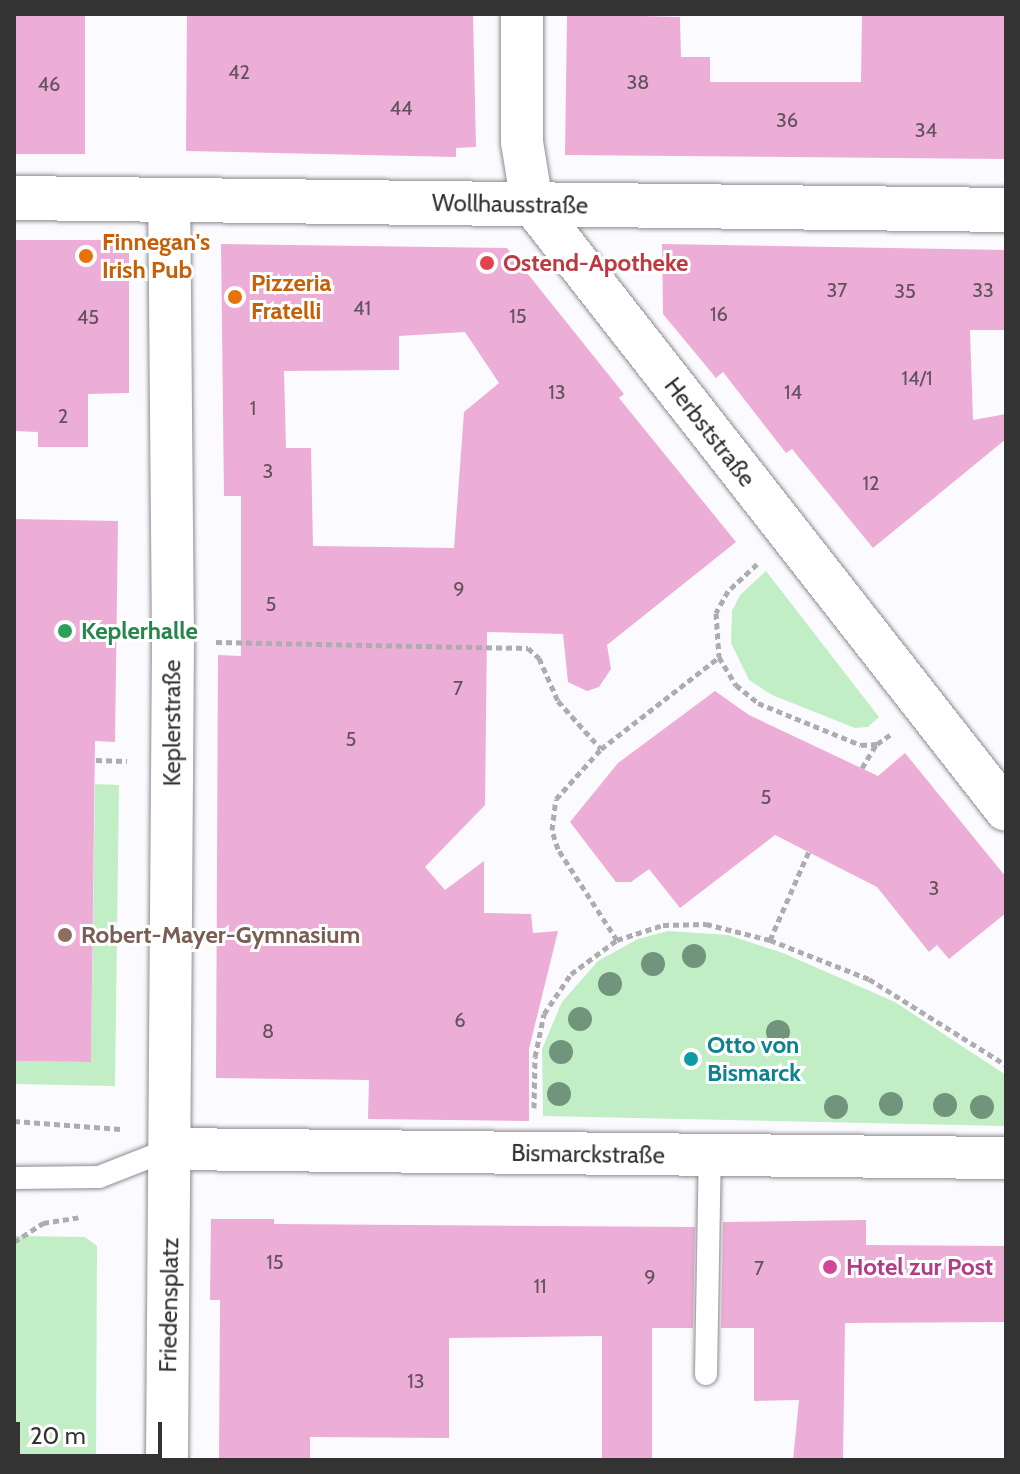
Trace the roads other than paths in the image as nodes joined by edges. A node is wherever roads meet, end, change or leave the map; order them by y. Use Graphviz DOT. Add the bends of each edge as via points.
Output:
graph roads {
  1 [pos="522,14"];
  2 [pos="14,198"];
  3 [pos="169,201"];
  4 [pos="532,204"];
  5 [pos="1006,210"];
  6 [pos="1006,810"];
  7 [pos="170,1149"];
  8 [pos="710,1155"];
  9 [pos="1006,1158"];
  10 [pos="14,1178"];
  11 [pos="706,1374"];
  12 [pos="167,1460"];
  1 -- 4 [label="street, Herbststraße" via="522,142"];
  2 -- 3 [label="street, Wollhausstraße"];
  3 -- 4 [label="street, Wollhausstraße"];
  3 -- 7 [label="street, Keplerstraße"];
  4 -- 5 [label="street, Wollhausstraße"];
  4 -- 6 [label="street, Herbststraße"];
  7 -- 8 [label="street, Bismarckstraße"];
  7 -- 10 [label="lane" via="109,1175"];
  7 -- 12 [label="street, Friedensplatz"];
  8 -- 9 [label="street, Bismarckstraße"];
  8 -- 11 [label="lane"];
}
